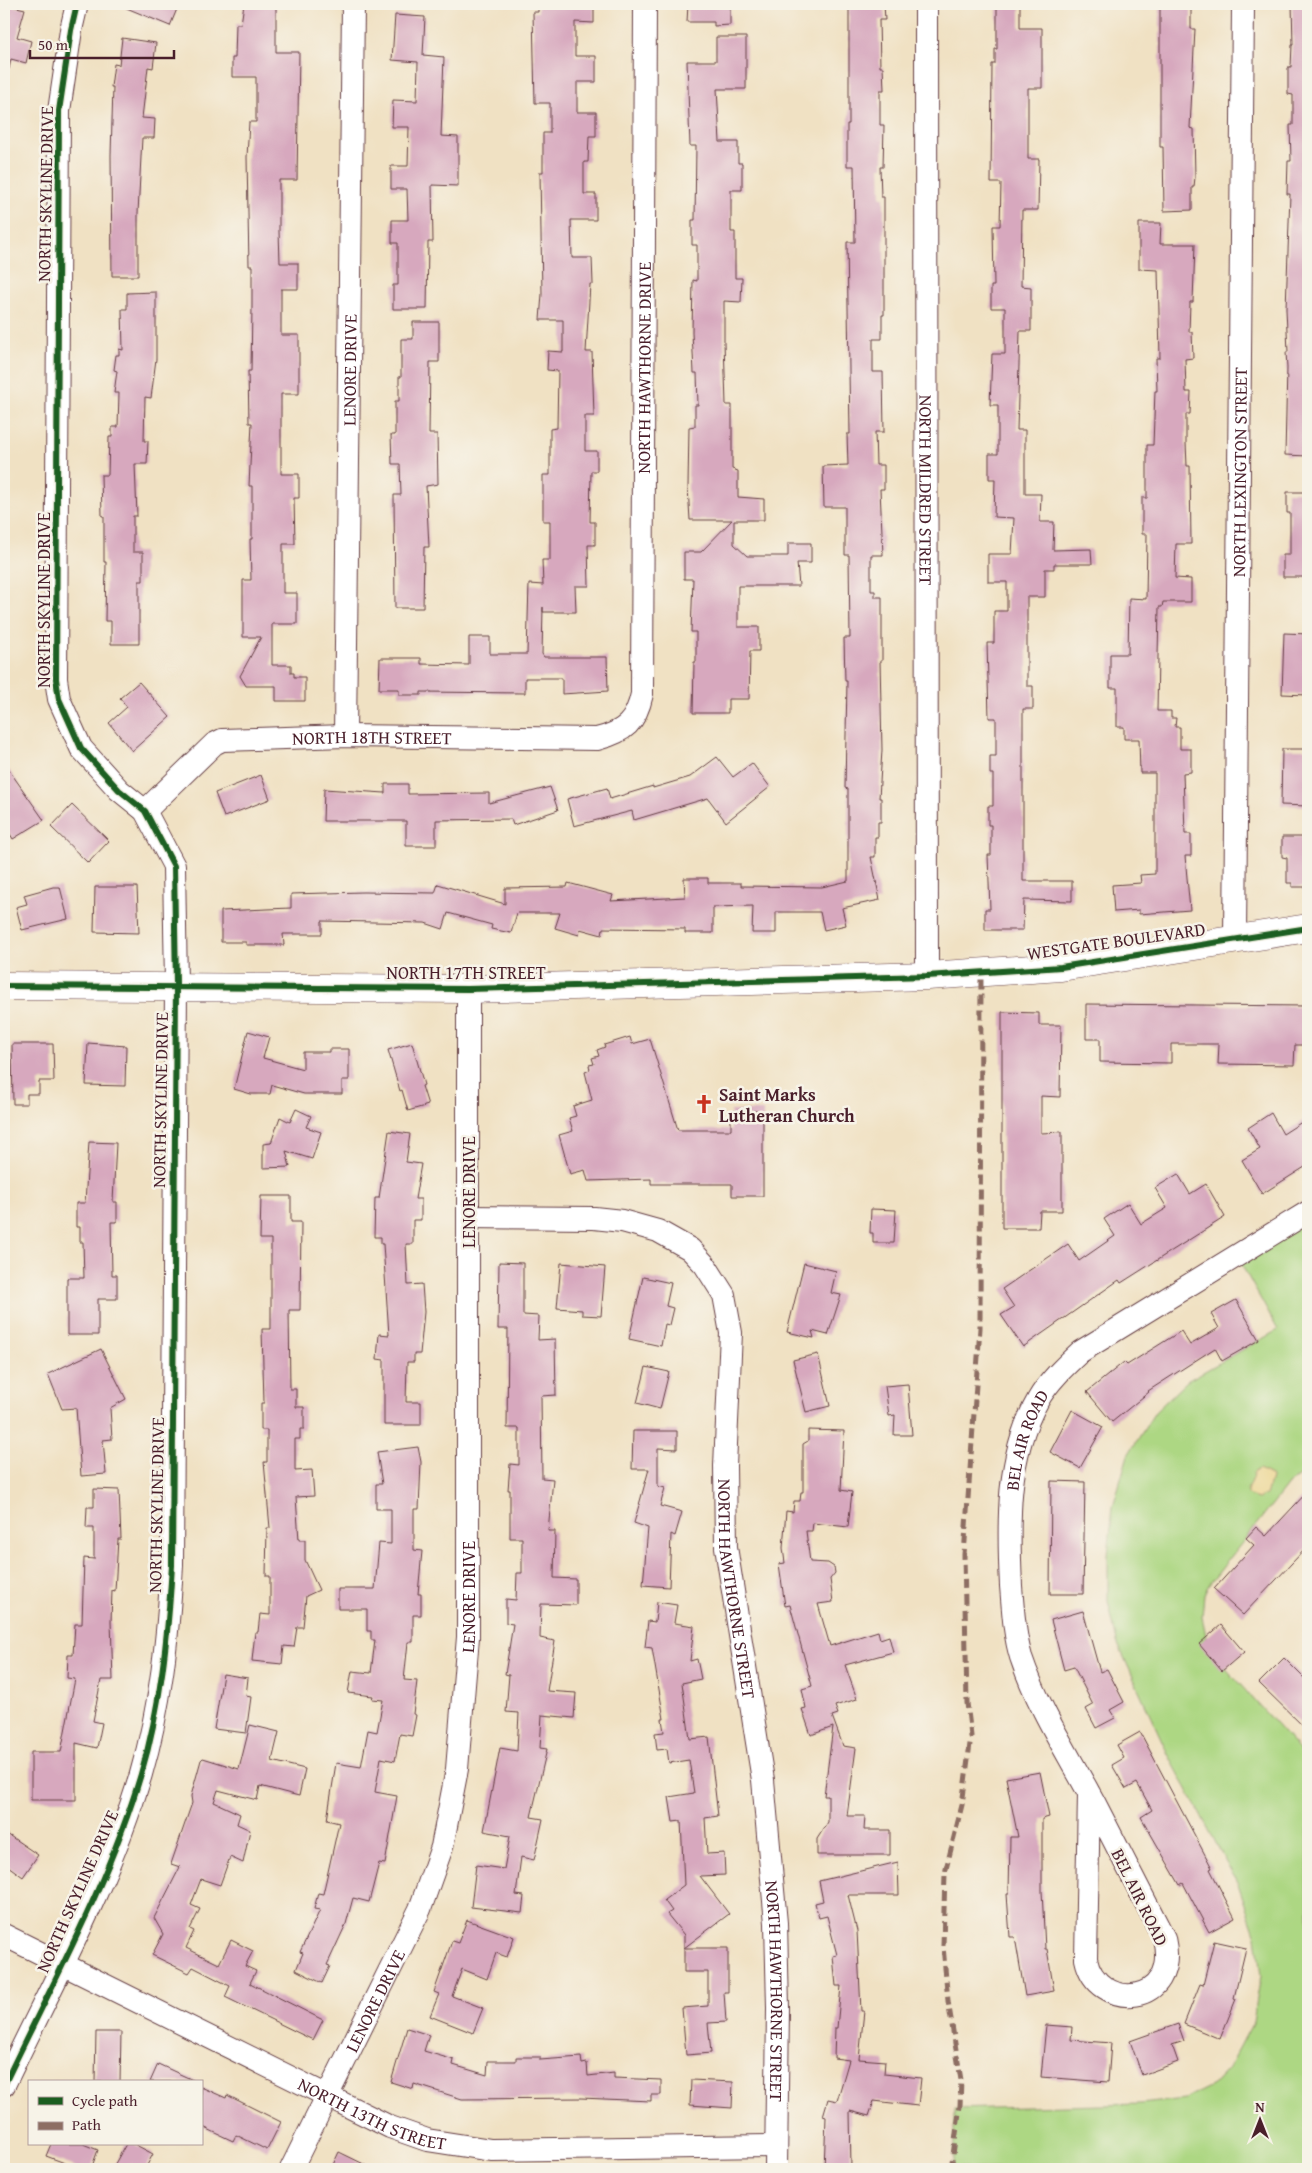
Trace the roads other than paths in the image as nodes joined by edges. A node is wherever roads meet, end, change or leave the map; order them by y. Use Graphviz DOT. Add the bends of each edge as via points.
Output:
graph roads {
  1 [pos="77,4"];
  2 [pos="353,4"];
  3 [pos="645,4"];
  4 [pos="926,4"];
  5 [pos="1243,4"];
  6 [pos="625,727"];
  7 [pos="345,736"];
  8 [pos="146,811"];
  9 [pos="1308,928"];
  10 [pos="1235,940"];
  11 [pos="927,976"];
  12 [pos="176,985"];
  13 [pos="4,986"];
  14 [pos="468,989"];
  15 [pos="1308,1212"];
  16 [pos="468,1217"];
  17 [pos="1089,1792"];
  18 [pos="4,1935"];
  19 [pos="62,1964"];
  20 [pos="4,2085"];
  21 [pos="329,2094"];
  22 [pos="776,2146"];
  23 [pos="523,2160"];
  24 [pos="291,2169"];
  25 [pos="776,2169"];
  1 -- 8 [label="street, NORTH SKYLINE DRIVE" via="59,111 56,678 58,699 81,748 119,790"];
  2 -- 7 [label="street, LENORE DRIVE"];
  3 -- 6 [label="street, NORTH HAWTHORNE DRIVE" via="642,694 638,712"];
  4 -- 11 [label="street, NORTH MILDRED STREET"];
  5 -- 10 [label="street, NORTH LEXINGTON STREET"];
  6 -- 7 [label="street, NORTH 18TH STREET" via="597,739"];
  7 -- 8 [label="street, NORTH 18TH STREET" via="222,740 214,744"];
  8 -- 12 [label="street, NORTH SKYLINE DRIVE" via="174,866"];
  9 -- 10 [label="street, WESTGATE BOULEVARD"];
  10 -- 11 [label="street, WESTGATE BOULEVARD" via="1061,967"];
  11 -- 14 [label="street, NORTH 17TH STREET"];
  12 -- 13 [label="street, NORTH 17TH STREET"];
  12 -- 14 [label="street, NORTH 17TH STREET"];
  12 -- 19 [label="street, NORTH SKYLINE DRIVE" via="172,1565 165,1650 152,1732 127,1815 110,1861"];
  14 -- 16 [label="street, LENORE DRIVE"];
  15 -- 17 [label="street, BEL AIR ROAD" via="1080,1352 1038,1400 1021,1438 1010,1514 1016,1636 1030,1680"];
  16 -- 21 [label="street, LENORE DRIVE" via="468,1638 457,1769 442,1847 420,1909"];
  16 -- 22 [label="street, NORTH HAWTHORNE STREET" via="594,1218 622,1221 658,1231 690,1249 705,1264 724,1295 730,1333 725,1466 726,1547 763,1780 776,1923"];
  17 -- 17 [label="street, BEL AIR ROAD" via="1086,1959 1089,1972 1096,1982 1111,1992 1124,1995 1141,1993 1155,1988 1166,1970 1168,1956 1164,1938"];
  18 -- 19 [label="street, NORTH 13TH STREET"];
  19 -- 20 [label="street, NORTH SKYLINE DRIVE"];
  19 -- 21 [label="street, NORTH 13TH STREET"];
  21 -- 23 [label="street, NORTH 13TH STREET" via="390,2127 427,2140"];
  21 -- 24 [label="street, LENORE DRIVE"];
  22 -- 23 [label="street, NORTH 13TH STREET"];
  22 -- 25 [label="street, NORTH HAWTHORNE STREET"];
}
